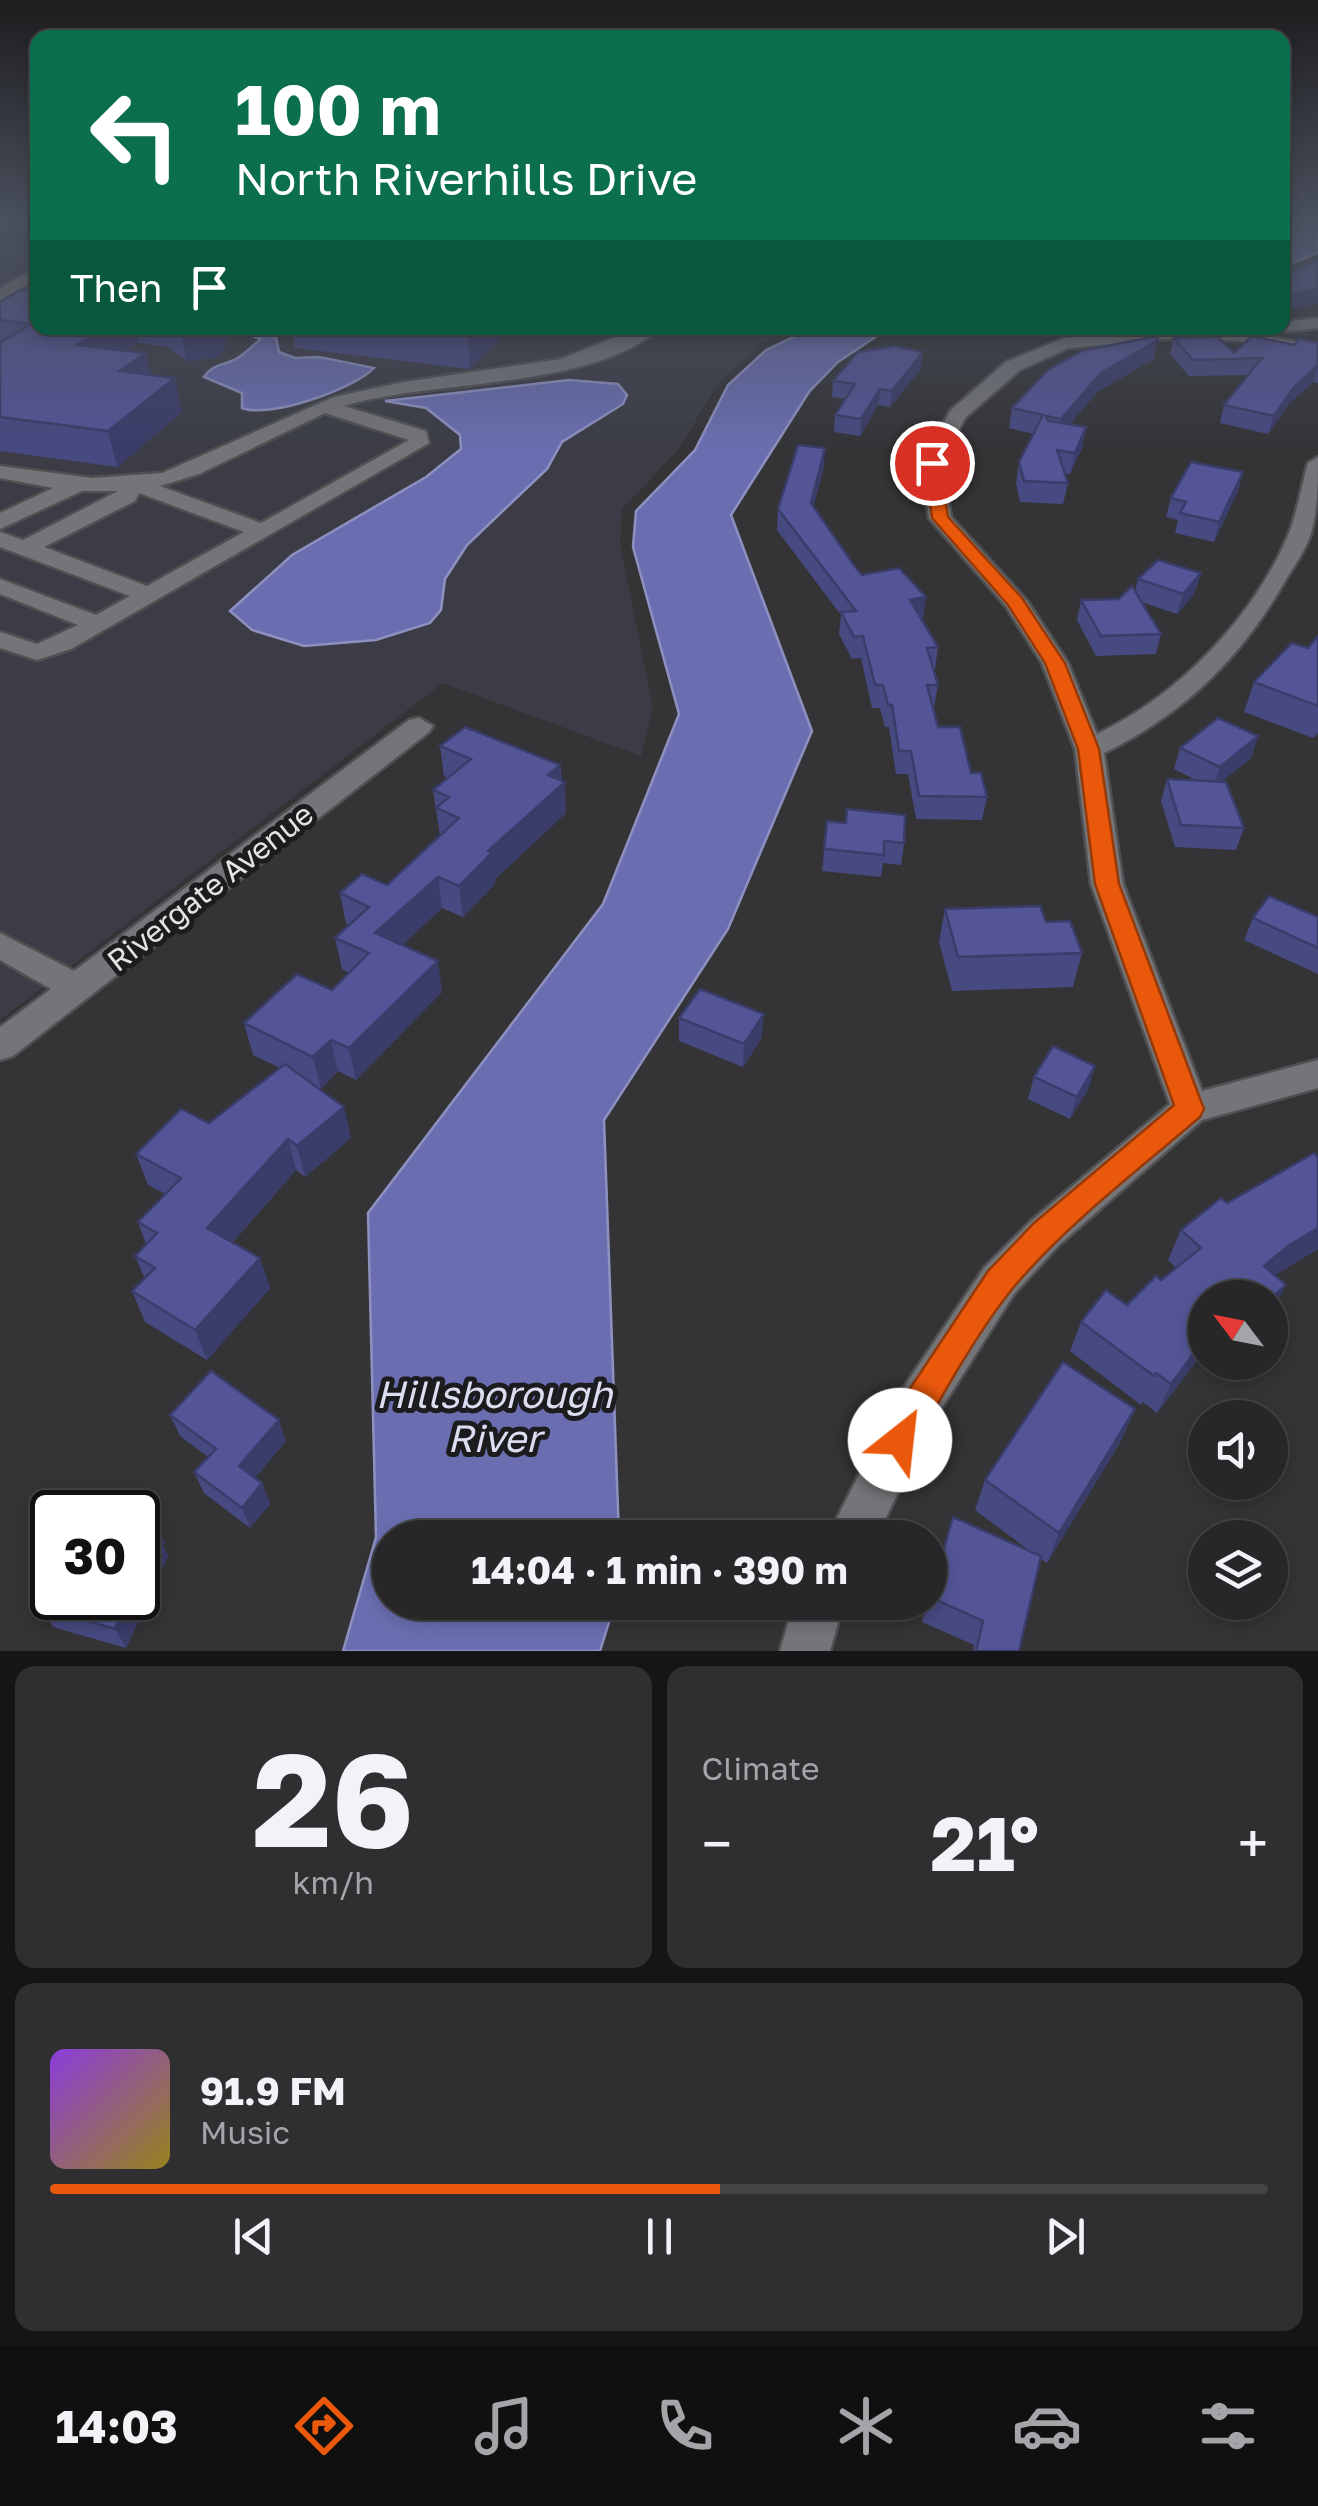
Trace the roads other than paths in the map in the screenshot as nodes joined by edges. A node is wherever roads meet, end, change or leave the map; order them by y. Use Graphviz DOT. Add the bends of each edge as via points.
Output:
graph roads {
  1 [pos="1318,323"];
  2 [pos="1290,327"];
  3 [pos="636,335"];
  4 [pos="1153,335"];
  5 [pos="1219,335"];
  6 [pos="1245,335"];
  7 [pos="1240,336"];
  8 [pos="1318,351"];
  9 [pos="325,406"];
  10 [pos="1318,464"];
  11 [pos="0,472"];
  12 [pos="28,476"];
  13 [pos="83,482"];
  14 [pos="132,483"];
  15 [pos="0,490"];
  16 [pos="0,522"];
  17 [pos="262,531"];
  18 [pos="0,538"];
  19 [pos="25,548"];
  20 [pos="0,586"];
  21 [pos="150,595"];
  22 [pos="98,624"];
  23 [pos="0,640"];
  24 [pos="419,726"];
  25 [pos="1089,749"];
  26 [pos="2,949"];
  27 [pos="78,990"];
  28 [pos="0,1046"];
  29 [pos="1318,1074"];
  30 [pos="1190,1109"];
  31 [pos="860,1520"];
  32 [pos="813,1620"];
  33 [pos="805,1651"];
  1 -- 2 [label="street"];
  3 -- 9 [label="street" via="568,362 400,385"];
  4 -- 25 [label="street" via="1064,342 1014,366 958,415 932,463 940,518 1015,602 1055,663"];
  5 -- 7 [label="street"];
  6 -- 7 [label="street"];
  7 -- 8 [label="street"];
  9 -- 14 [label="street" via="190,469"];
  9 -- 17 [label="street" via="404,428 419,435 419,443"];
  10 -- 25 [label="street" via="1299,537 1255,612 1201,676 1141,724"];
  11 -- 12 [label="street"];
  12 -- 13 [label="street"];
  12 -- 15 [label="street"];
  13 -- 14 [label="street"];
  13 -- 16 [label="street"];
  14 -- 17 [label="street"];
  14 -- 19 [label="street" via="127,496"];
  17 -- 21 [label="street"];
  18 -- 19 [label="street"];
  19 -- 21 [label="street"];
  20 -- 22 [label="street"];
  21 -- 22 [label="street"];
  22 -- 23 [label="street" via="37,652"];
  24 -- 27 [label="street, Rivergate Avenue"];
  25 -- 30 [label="street" via="1107,884"];
  26 -- 27 [label="street"];
  27 -- 28 [label="street, Rivergate Avenue"];
  29 -- 30 [label="street"];
  30 -- 31 [label="street" via="1045,1233 1000,1281 916,1408"];
  32 -- 33 [label="street"];
}
